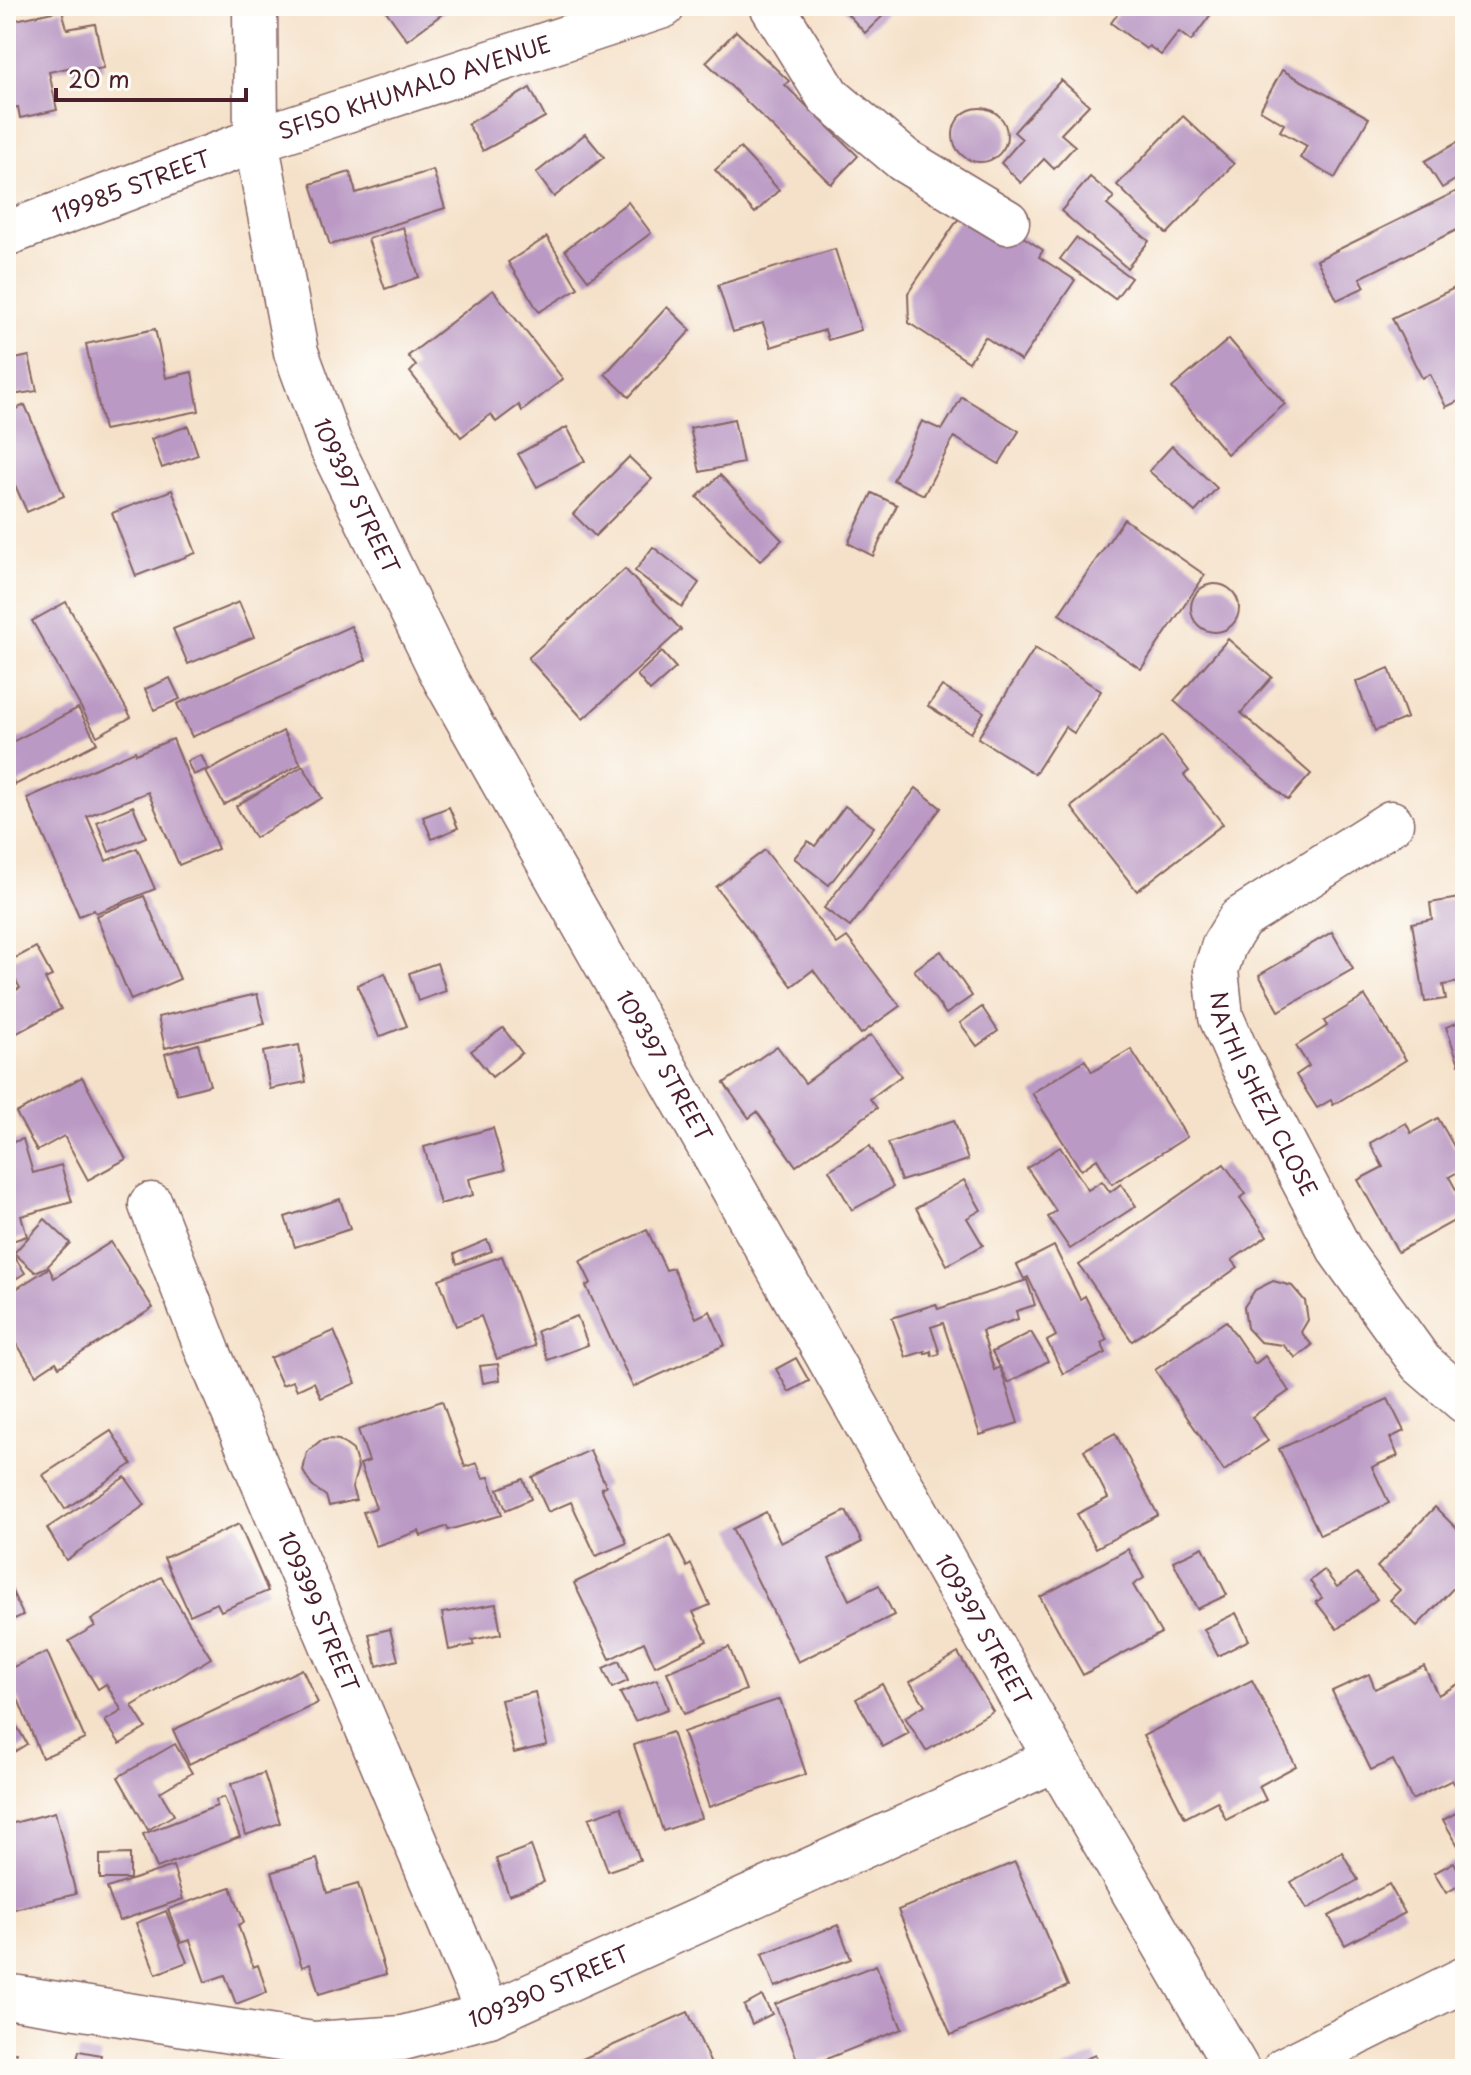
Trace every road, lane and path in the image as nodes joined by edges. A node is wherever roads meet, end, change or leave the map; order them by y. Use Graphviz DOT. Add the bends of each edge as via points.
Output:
graph roads {
  1 [pos="255,6"];
  2 [pos="663,6"];
  3 [pos="772,6"];
  4 [pos="256,140"];
  5 [pos="1007,222"];
  6 [pos="6,234"];
  7 [pos="1391,823"];
  8 [pos="151,1205"];
  9 [pos="1465,1401"];
  10 [pos="1056,1759"];
  11 [pos="1465,1979"];
  12 [pos="6,1996"];
  13 [pos="489,2015"];
  14 [pos="1237,2069"];
  15 [pos="1285,2069"];
  1 -- 4 [label="street, 109397 STREET"];
  2 -- 4 [label="street, SFISO KHUMALO AVENUE"];
  3 -- 5 [label="street" via="828,96 904,160"];
  4 -- 6 [label="street, 119985 STREET"];
  4 -- 10 [label="street, 109397 STREET" via="296,352 329,442 445,679"];
  7 -- 9 [label="street, NATHI SHEZI CLOSE" via="1240,919 1216,970 1221,1017 1341,1252 1421,1363"];
  8 -- 13 [label="street, 109399 STREET"];
  10 -- 13 [label="street, 109390 STREET"];
  10 -- 14 [label="street, 109397 STREET"];
  11 -- 15 [label="street"];
  12 -- 13 [label="street, 109390 STREET" via="313,2044 403,2038"];
}
